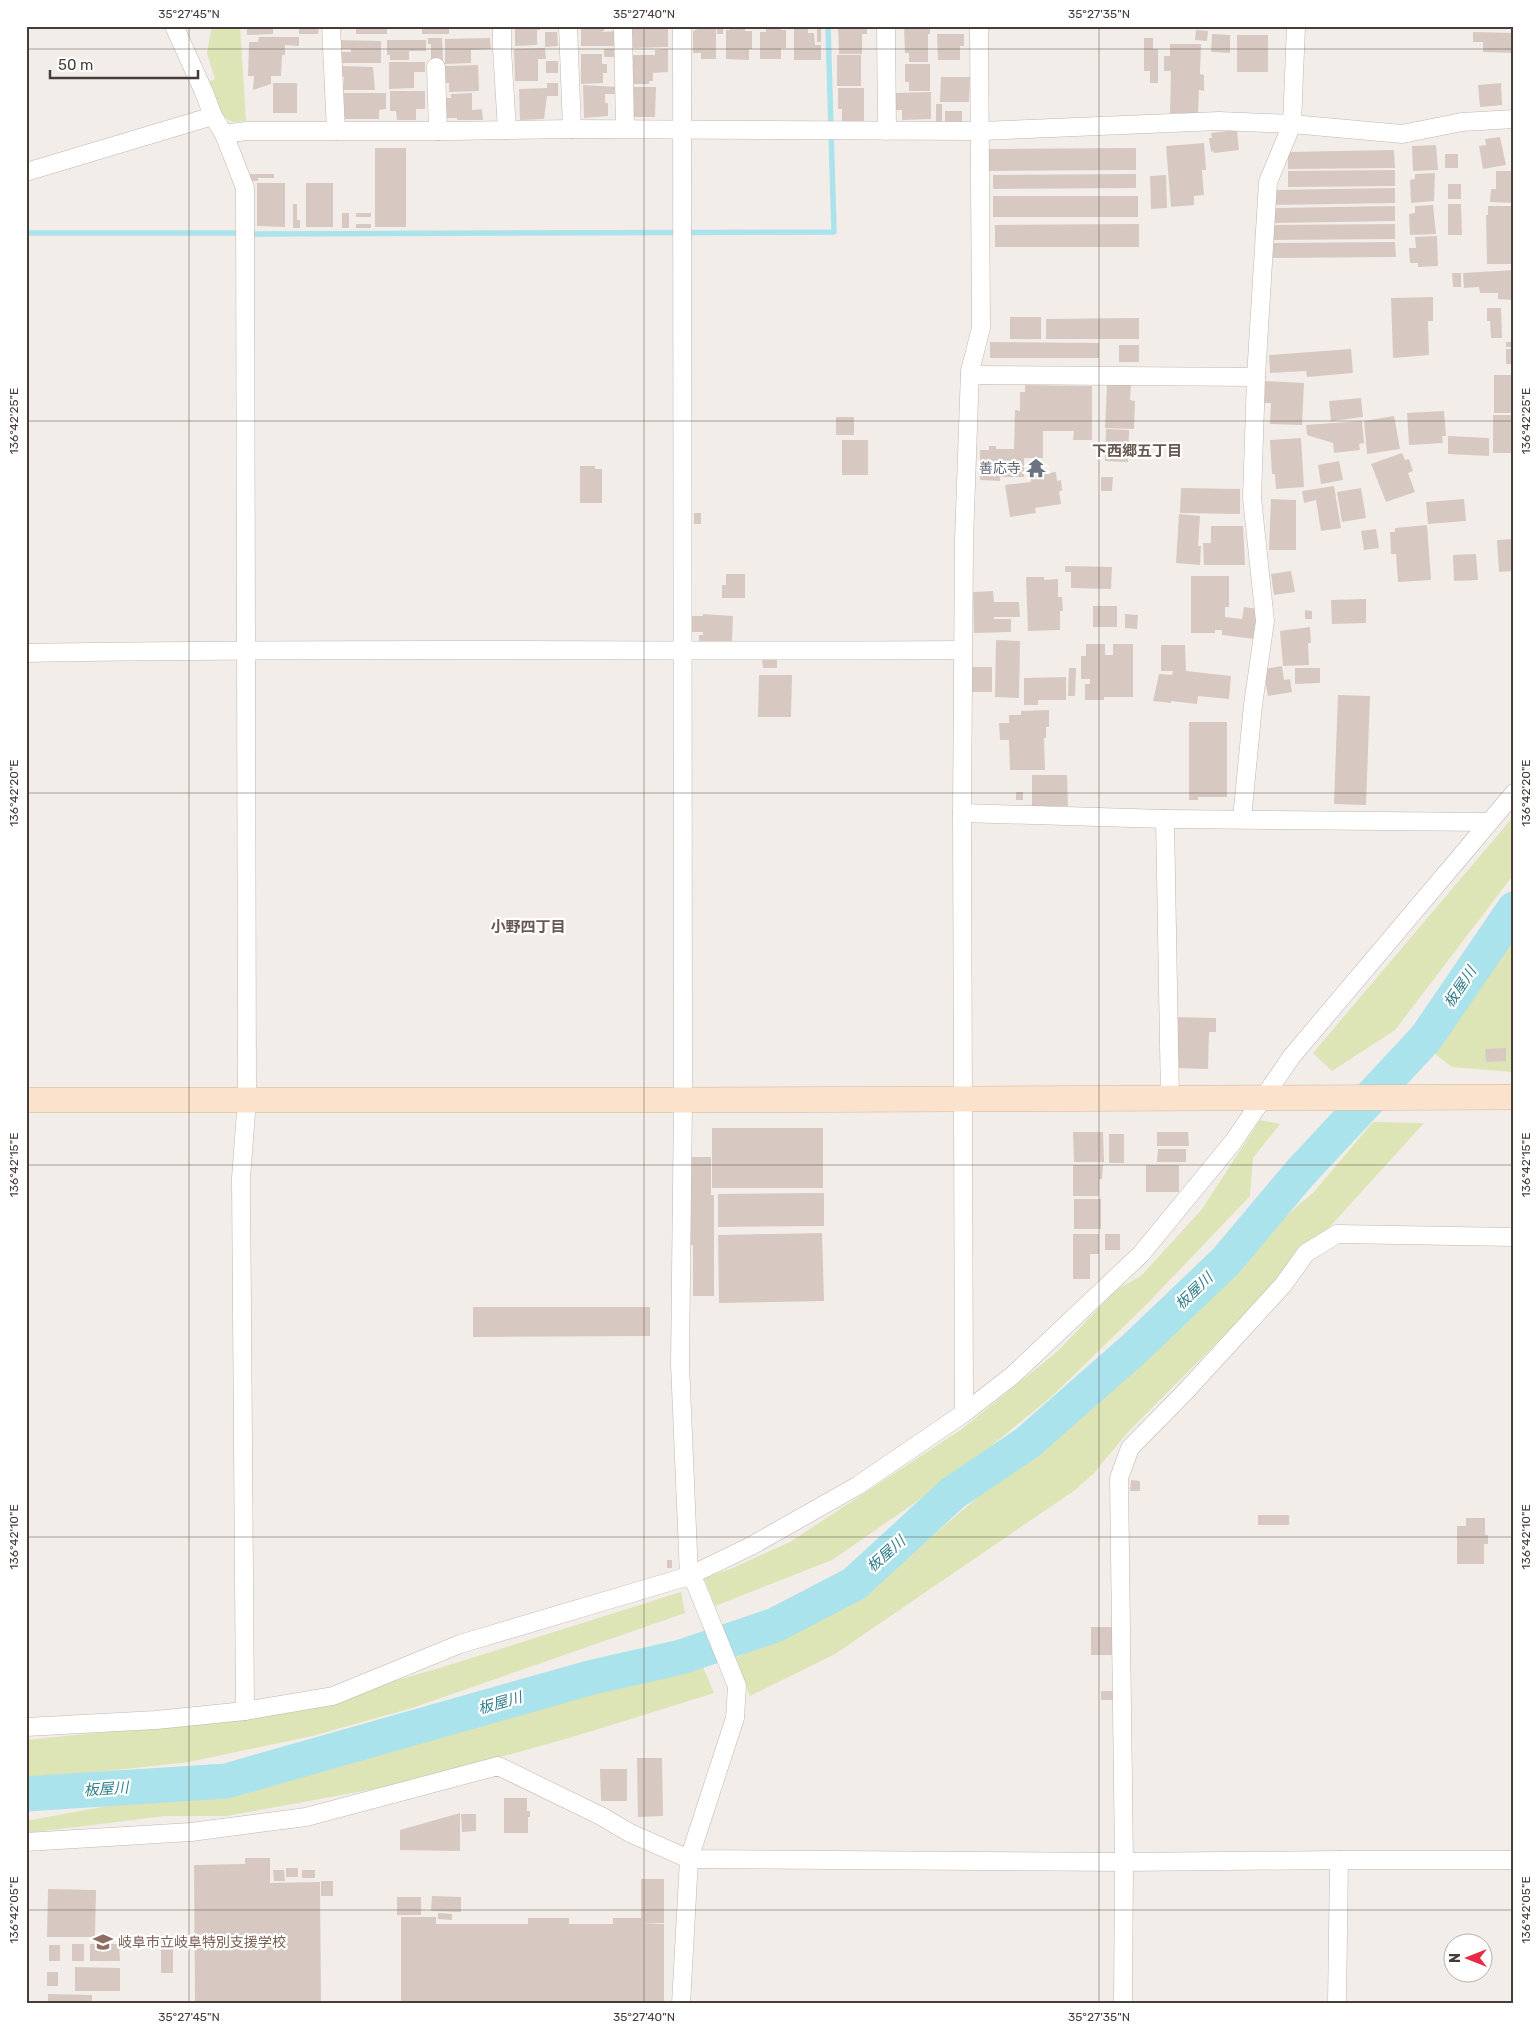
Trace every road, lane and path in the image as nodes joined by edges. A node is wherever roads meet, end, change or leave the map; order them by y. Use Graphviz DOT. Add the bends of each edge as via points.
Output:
graph roads {
  1 [pos="174,26"];
  2 [pos="331,26"];
  3 [pos="502,26"];
  4 [pos="568,26"];
  5 [pos="624,26"];
  6 [pos="682,26"];
  7 [pos="886,26"];
  8 [pos="979,26"];
  9 [pos="1296,26"];
  10 [pos="436,67"];
  11 [pos="213,116"];
  12 [pos="1514,119"];
  13 [pos="1292,124"];
  14 [pos="572,128"];
  15 [pos="625,129"];
  16 [pos="507,130"];
  17 [pos="682,130"];
  18 [pos="336,131"];
  19 [pos="438,131"];
  20 [pos="887,131"];
  21 [pos="981,131"];
  22 [pos="224,134"];
  23 [pos="26,172"];
  24 [pos="970,375"];
  25 [pos="1256,377"];
  26 [pos="246,650"];
  27 [pos="963,650"];
  28 [pos="684,651"];
  29 [pos="26,653"];
  30 [pos="1514,793"];
  31 [pos="962,813"];
  32 [pos="1165,819"];
  33 [pos="1242,819"];
  34 [pos="1489,822"];
  35 [pos="1270,1097"];
  36 [pos="1514,1097"];
  37 [pos="963,1098"];
  38 [pos="247,1099"];
  39 [pos="1170,1099"];
  40 [pos="26,1100"];
  41 [pos="683,1100"];
  42 [pos="1514,1237"];
  43 [pos="964,1413"];
  44 [pos="693,1580"];
  45 [pos="245,1711"];
  46 [pos="26,1727"];
  47 [pos="31,1842"];
  48 [pos="689,1859"];
  49 [pos="1339,1860"];
  50 [pos="1514,1860"];
  51 [pos="1124,1862"];
  52 [pos="681,2004"];
  53 [pos="1123,2004"];
  54 [pos="1337,2004"];
  1 -- 11 [label="street"];
  2 -- 18 [label="street"];
  3 -- 16 [label="street"];
  4 -- 14 [label="street"];
  5 -- 15 [label="street"];
  6 -- 17 [label="street"];
  7 -- 20 [label="street"];
  8 -- 21 [label="street"];
  9 -- 13 [label="street"];
  10 -- 19 [label="street"];
  11 -- 22 [label="street"];
  11 -- 23 [label="street"];
  12 -- 13 [label="street" via="1462,122 1402,134"];
  13 -- 21 [label="street" via="1219,121"];
  13 -- 25 [label="street" via="1268,182"];
  14 -- 15 [label="street"];
  14 -- 16 [label="street"];
  15 -- 17 [label="street"];
  16 -- 19 [label="street"];
  17 -- 20 [label="street"];
  17 -- 28 [label="street"];
  18 -- 19 [label="street"];
  18 -- 22 [label="street"];
  20 -- 21 [label="street"];
  21 -- 24 [label="street" via="981,328"];
  22 -- 26 [label="street" via="245,188"];
  24 -- 25 [label="street"];
  24 -- 27 [label="street"];
  25 -- 33 [label="street" via="1252,498 1265,621"];
  26 -- 28 [label="street"];
  26 -- 29 [label="street"];
  26 -- 38 [label="street"];
  27 -- 28 [label="street"];
  27 -- 31 [label="street"];
  28 -- 41 [label="street"];
  30 -- 34 [label="street"];
  31 -- 32 [label="street"];
  31 -- 37 [label="street"];
  32 -- 33 [label="street"];
  32 -- 39 [label="street"];
  33 -- 34 [label="street"];
  34 -- 35 [label="street" via="1292,1056"];
  35 -- 36 [label="street"];
  35 -- 39 [label="street"];
  35 -- 43 [label="street" via="1142,1254 1013,1375"];
  37 -- 39 [label="street"];
  37 -- 41 [label="street"];
  37 -- 43 [label="street"];
  38 -- 40 [label="street"];
  38 -- 41 [label="street"];
  38 -- 45 [label="street" via="241,1178"];
  41 -- 44 [label="street" via="680,1364"];
  42 -- 51 [label="street" via="1337,1234 1306,1253 1283,1286 1130,1448 1119,1478"];
  43 -- 44 [label="street" via="857,1486"];
  44 -- 45 [label="street" via="460,1644 333,1696"];
  44 -- 48 [label="street" via="737,1686 735,1718"];
  45 -- 46 [label="street"];
  47 -- 48 [label="street" via="191,1832 306,1818 498,1766"];
  48 -- 51 [label="street"];
  48 -- 52 [label="street"];
  49 -- 50 [label="street"];
  49 -- 51 [label="street"];
  49 -- 54 [label="street"];
  51 -- 53 [label="street"];
}
